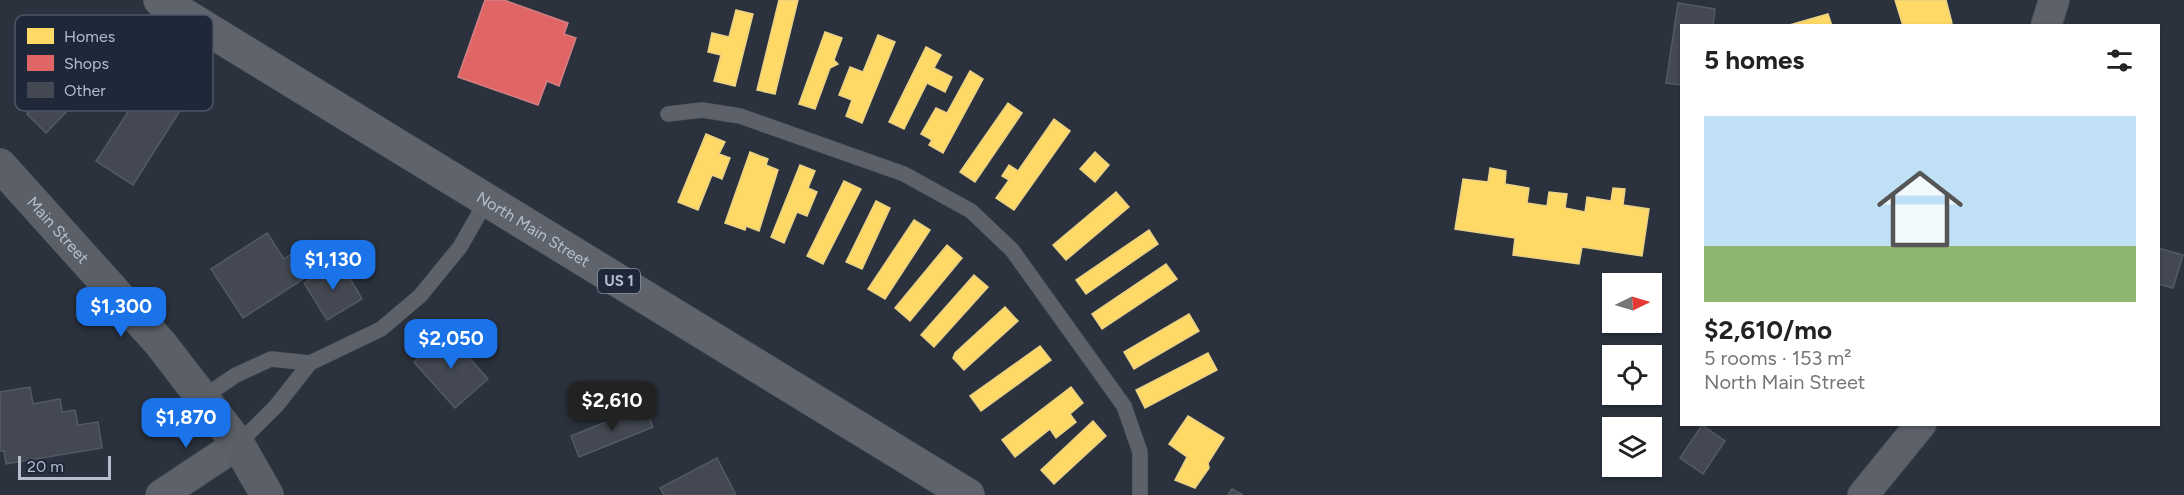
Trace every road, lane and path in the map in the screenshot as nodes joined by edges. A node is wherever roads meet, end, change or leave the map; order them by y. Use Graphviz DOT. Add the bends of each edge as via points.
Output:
graph roads {
  1 [pos="160,0"];
  2 [pos="2054,0"];
  3 [pos="185,15"];
  4 [pos="2047,24"];
  5 [pos="213,32"];
  6 [pos="668,114"];
  7 [pos="0,165"];
  8 [pos="487,200"];
  9 [pos="310,363"];
  10 [pos="202,398"];
  11 [pos="1920,426"];
  12 [pos="238,444"];
  13 [pos="160,495"];
  14 [pos="267,495"];
  15 [pos="968,495"];
  16 [pos="1140,495"];
  17 [pos="1863,495"];
  1 -- 3 [label="main road, North Main Street / US 1"];
  2 -- 4 [label="street"];
  5 -- 8 [label="main road, North Main Street / US 1"];
  6 -- 16 [label="lane" via="702,110 740,116 904,174 971,211 1012,250 1124,406 1140,452"];
  7 -- 10 [label="main road, Main Street" via="160,343"];
  8 -- 9 [label="lane" via="460,248 420,296 381,329"];
  8 -- 15 [label="main road, North Main Street / US 1"];
  9 -- 10 [label="lane" via="271,359 236,375"];
  9 -- 12 [label="lane" via="277,405"];
  10 -- 12 [label="main road, Main Street"];
  11 -- 17 [label="street"];
  12 -- 13 [label="street"];
  12 -- 14 [label="main road, Main Street"];
}
